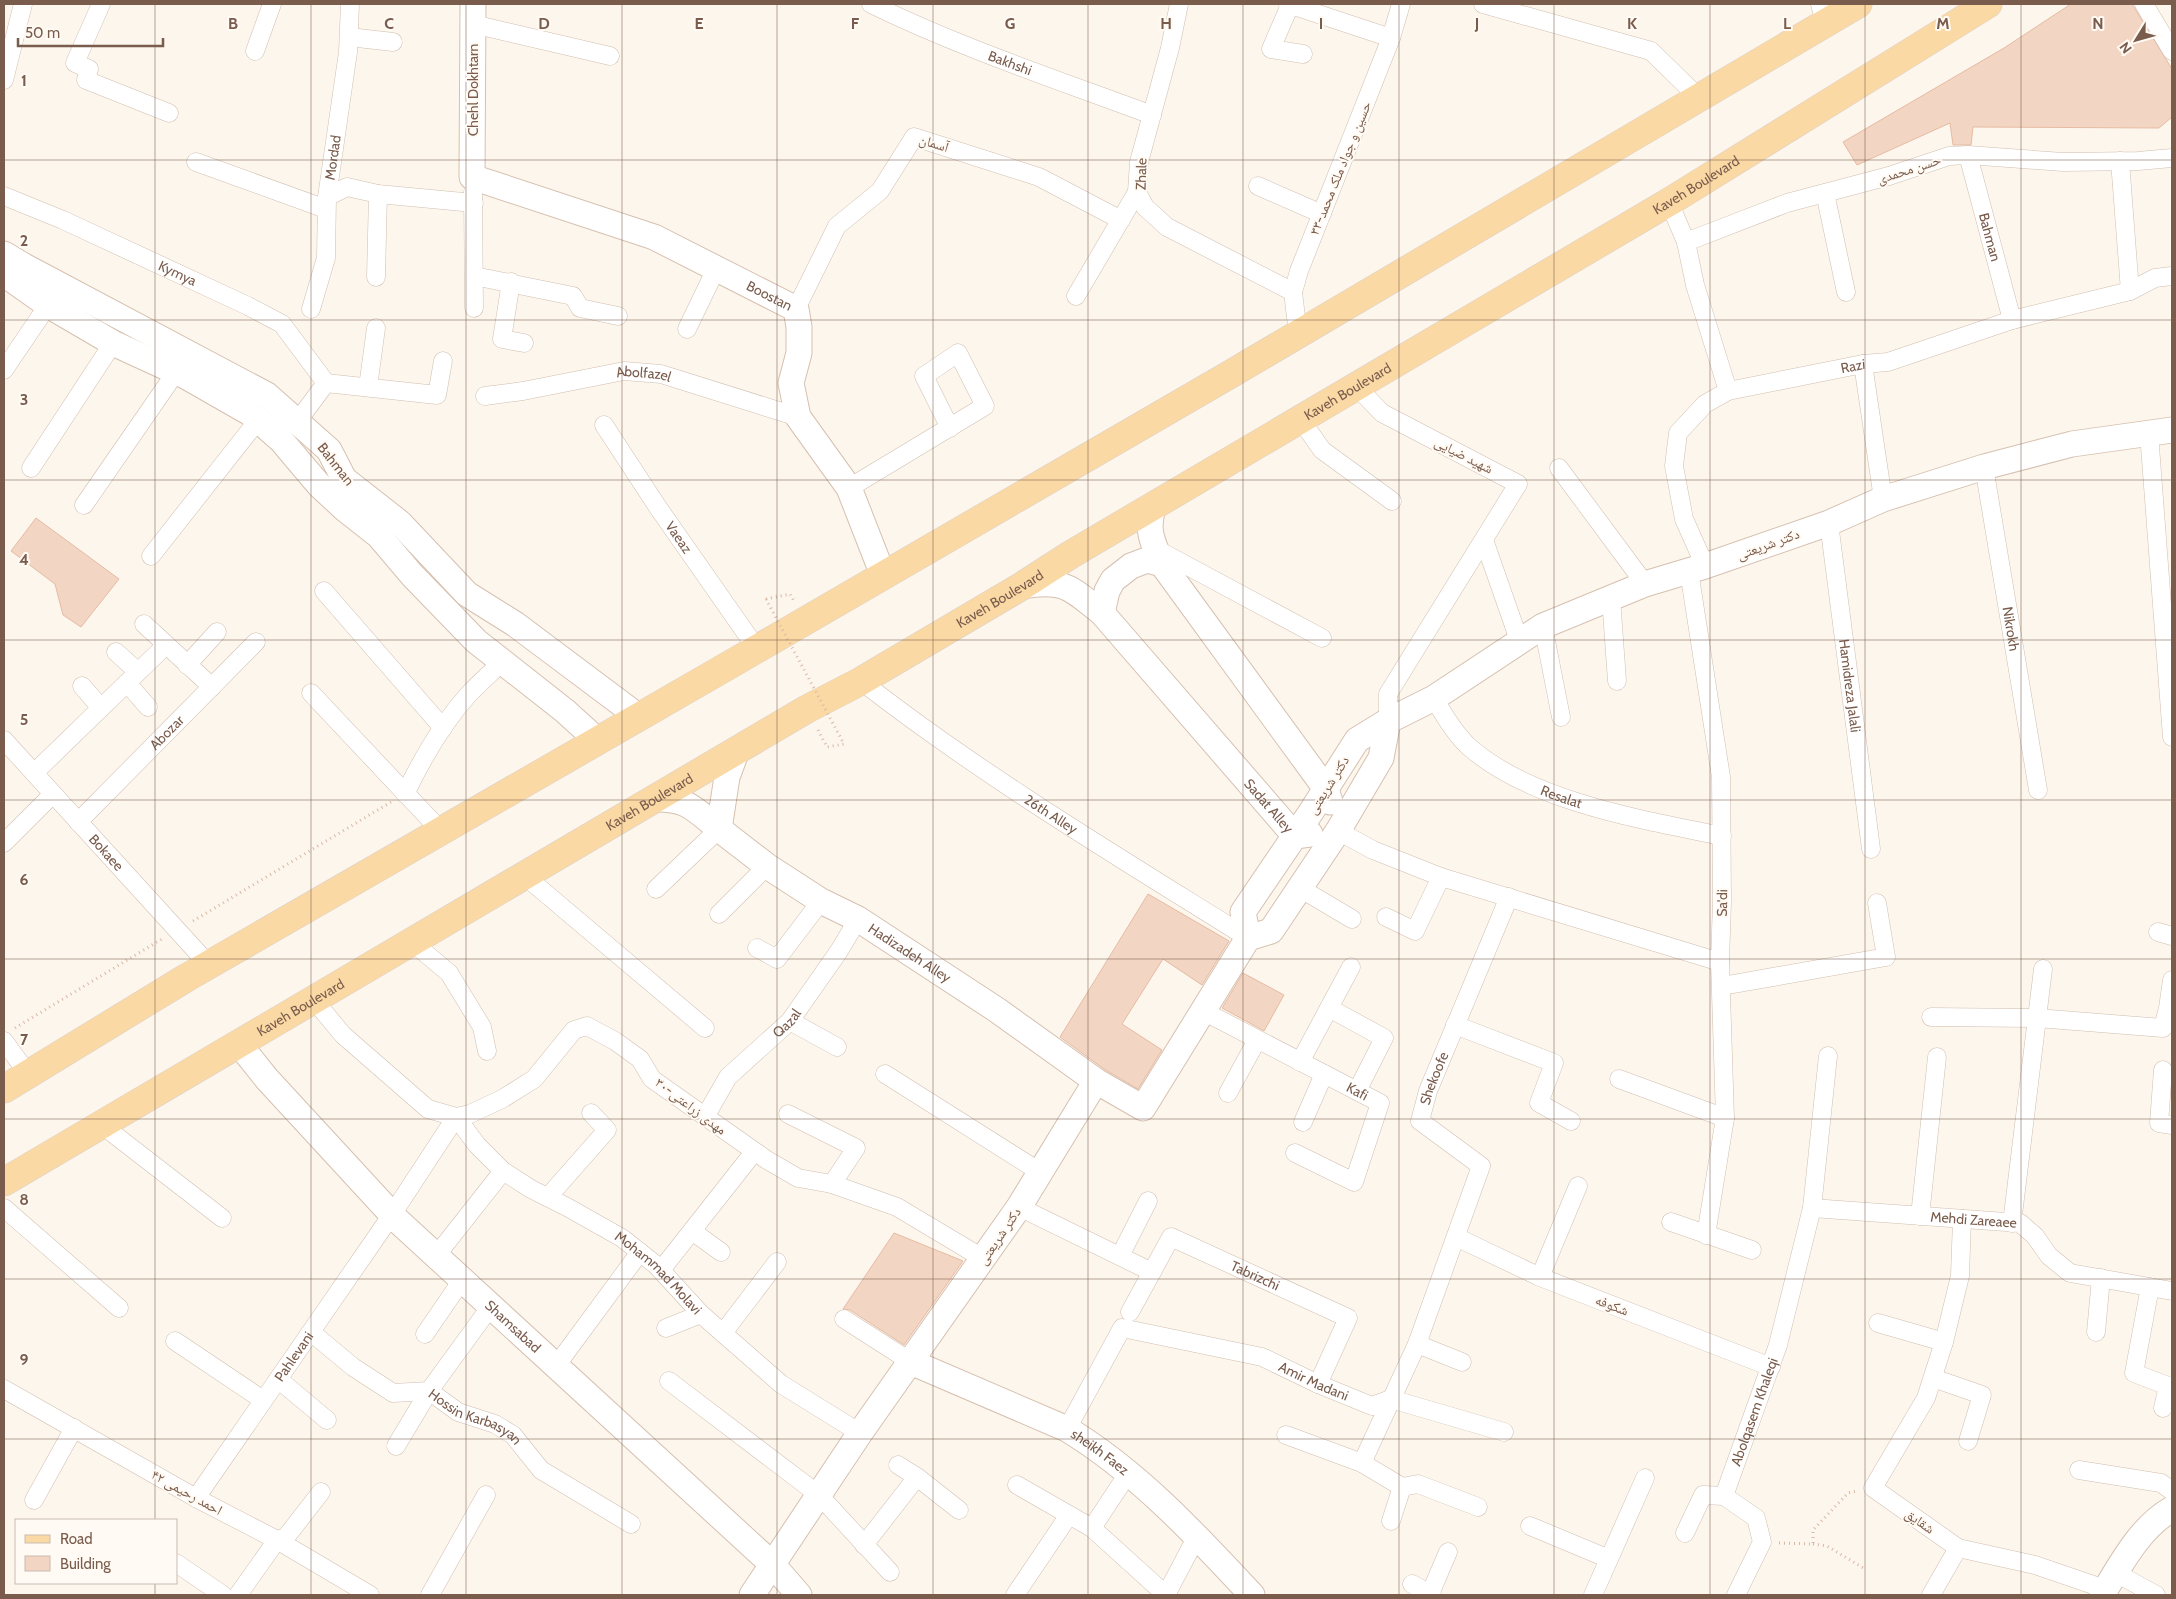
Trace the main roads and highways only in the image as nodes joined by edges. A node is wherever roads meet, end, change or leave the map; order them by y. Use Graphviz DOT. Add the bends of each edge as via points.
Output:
graph roads {
  1 [pos="1858,4"];
  2 [pos="1988,4"];
  3 [pos="1822,13"];
  4 [pos="4,1089"];
  5 [pos="4,1182"];
  1 -- 3 [label="main road"];
  2 -- 5 [label="main road, Kaveh Boulevard" via="1669,202 861,681 818,703"];
  3 -- 4 [label="main road" via="1698,98 883,576 209,965"];
}
